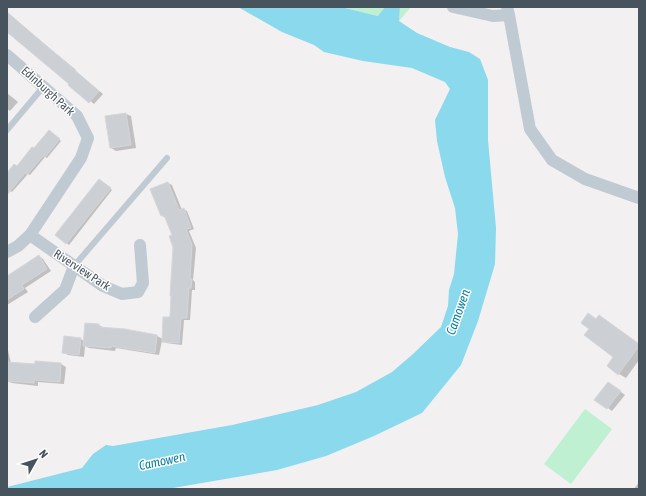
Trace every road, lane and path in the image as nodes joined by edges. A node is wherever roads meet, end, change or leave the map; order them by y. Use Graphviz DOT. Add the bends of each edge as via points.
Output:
graph roads {
  1 [pos="453,7"];
  2 [pos="508,11"];
  3 [pos="7,55"];
  4 [pos="44,86"];
  5 [pos="7,130"];
  6 [pos="167,158"];
  7 [pos="639,198"];
  8 [pos="30,235"];
  9 [pos="140,245"];
  10 [pos="7,252"];
  11 [pos="74,266"];
  12 [pos="35,316"];
  1 -- 2 [label="street" via="493,16"];
  2 -- 7 [label="street" via="530,129 552,160 585,179"];
  3 -- 4 [label="street, Edinburgh Park"];
  4 -- 5 [label="lane"];
  4 -- 8 [label="street, Edinburgh Park" via="77,116 88,138 81,158"];
  6 -- 11 [label="lane"];
  8 -- 10 [label="street, Edinburgh Park"];
  8 -- 11 [label="street, Riverview Park"];
  9 -- 11 [label="street, Riverview Park" via="143,283 138,292 122,294 103,286"];
  11 -- 12 [label="street" via="65,290"];
}
